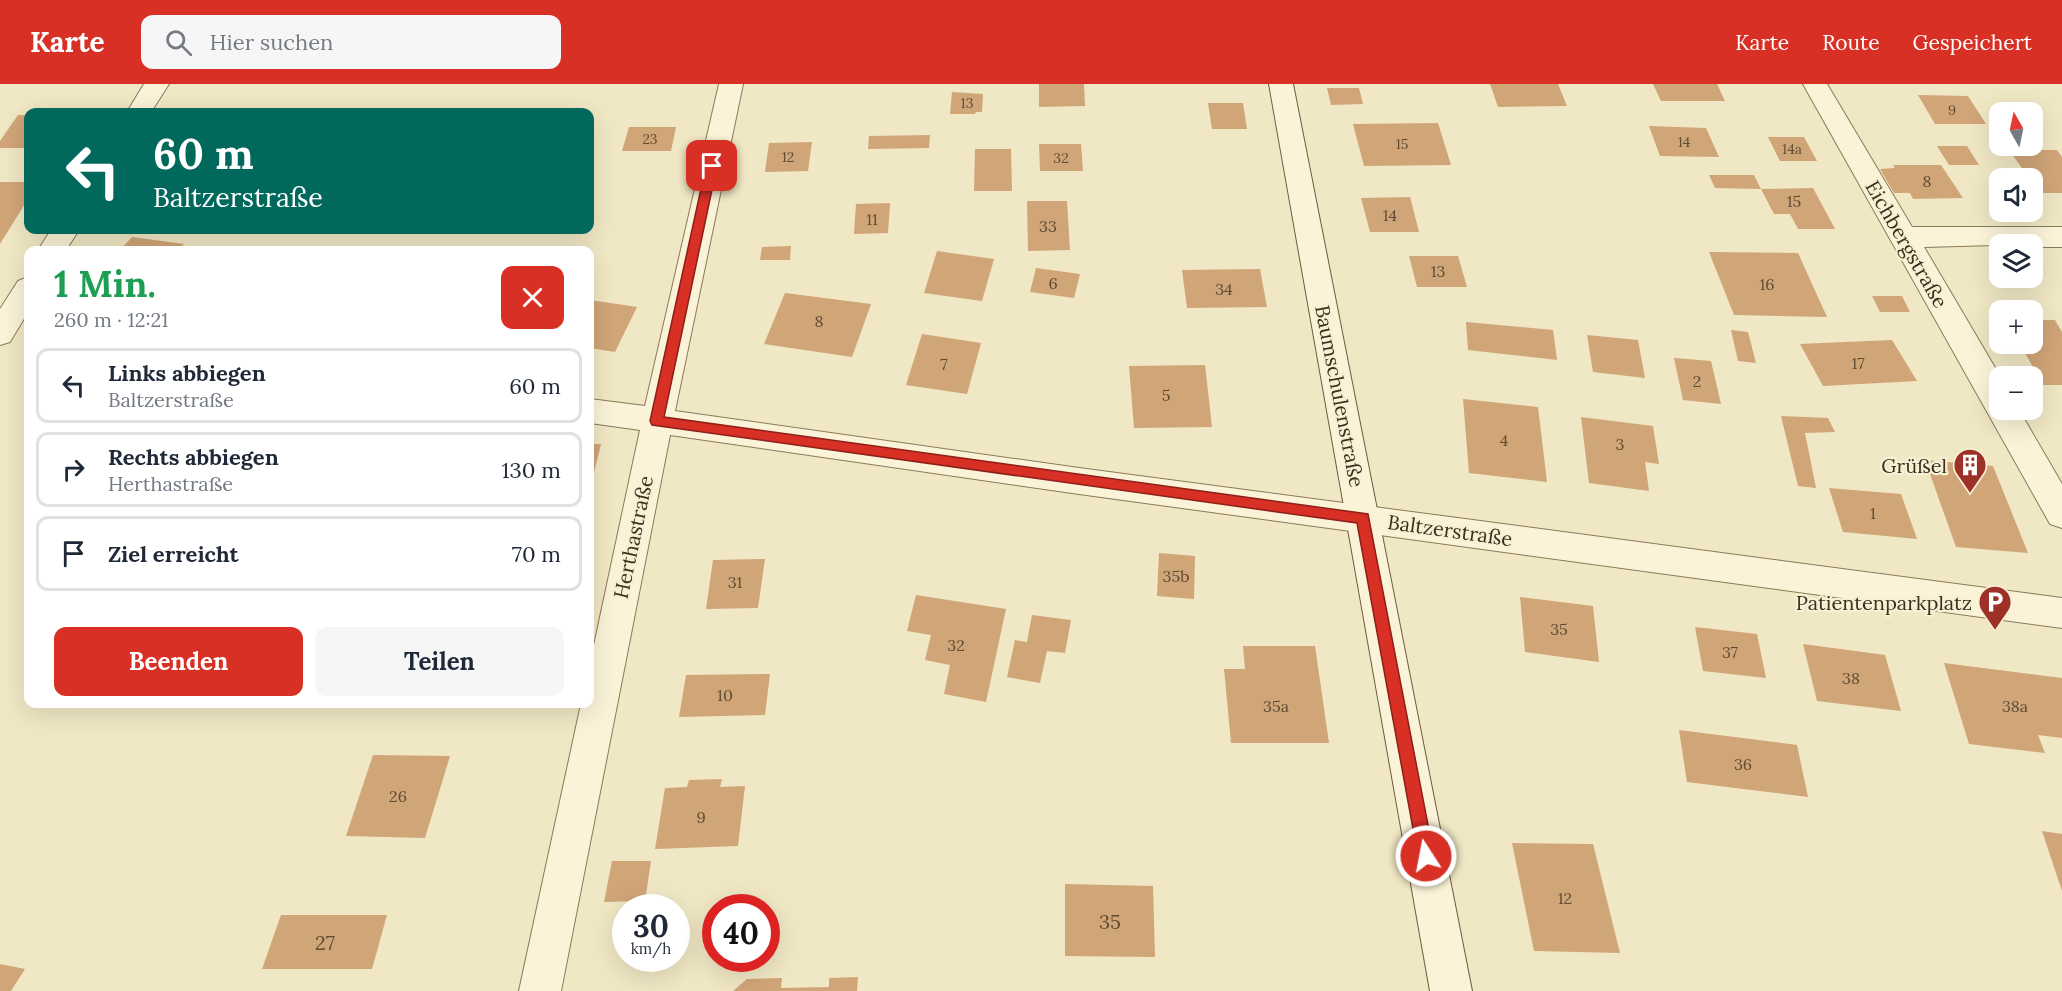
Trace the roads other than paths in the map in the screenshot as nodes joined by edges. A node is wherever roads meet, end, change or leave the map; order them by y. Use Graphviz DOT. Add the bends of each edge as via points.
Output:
graph roads {
  1 [pos="157,84"];
  2 [pos="731,84"];
  3 [pos="1281,84"];
  4 [pos="1815,84"];
  5 [pos="142,108"];
  6 [pos="1903,237"];
  7 [pos="2062,237"];
  8 [pos="24,296"];
  9 [pos="10,322"];
  10 [pos="1989,384"];
  11 [pos="594,412"];
  12 [pos="2009,420"];
  13 [pos="657,421"];
  14 [pos="2062,514"];
  15 [pos="1363,519"];
  16 [pos="2062,613"];
  17 [pos="540,991"];
  18 [pos="1451,991"];
  1 -- 5 [label="street"];
  2 -- 13 [label="street, Herthastraße"];
  3 -- 15 [label="street, Baumschulenstraße"];
  4 -- 6 [label="street, Eichbergstraße"];
  6 -- 7 [label="street"];
  6 -- 10 [label="street, Eichbergstraße"];
  8 -- 9 [label="street"];
  11 -- 13 [label="street, Baltzerstraße"];
  12 -- 14 [label="street"];
  13 -- 15 [label="street, Baltzerstraße"];
  13 -- 17 [label="street, Herthastraße"];
  15 -- 16 [label="street, Baltzerstraße"];
  15 -- 18 [label="street, Baumschulenstraße"];
}
